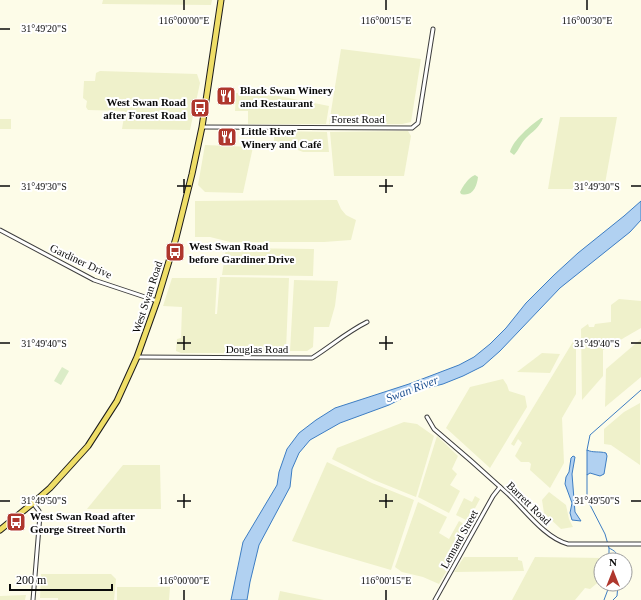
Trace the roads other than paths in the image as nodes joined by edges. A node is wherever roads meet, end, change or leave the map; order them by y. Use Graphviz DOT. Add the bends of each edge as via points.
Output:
graph roads {
  1 [pos="220,0"];
  2 [pos="433,29"];
  3 [pos="202,127"];
  4 [pos="0,230"];
  5 [pos="157,301"];
  6 [pos="367,322"];
  7 [pos="137,358"];
  8 [pos="427,418"];
  9 [pos="500,487"];
  10 [pos="33,503"];
  11 [pos="0,530"];
  12 [pos="641,544"];
  13 [pos="33,600"];
  14 [pos="435,600"];
  1 -- 3 [label="main road, West Swan Road"];
  2 -- 3 [label="street, Forest Road" via="418,123 412,128"];
  3 -- 5 [label="main road, West Swan Road" via="176,238"];
  4 -- 5 [label="street, Gardiner Drive" via="94,280"];
  5 -- 7 [label="main road, West Swan Road"];
  6 -- 7 [label="street, Douglas Road" via="351,330 312,358"];
  7 -- 10 [label="main road, West Swan Road" via="117,400 88,446"];
  8 -- 9 [label="street, Barrett Road" via="434,429"];
  9 -- 12 [label="street, Barrett Road" via="548,534 560,542"];
  9 -- 14 [label="street, Lennard Street"];
  10 -- 11 [label="main road, West Swan Road"];
  10 -- 13 [label="street" via="40,515"];
}
